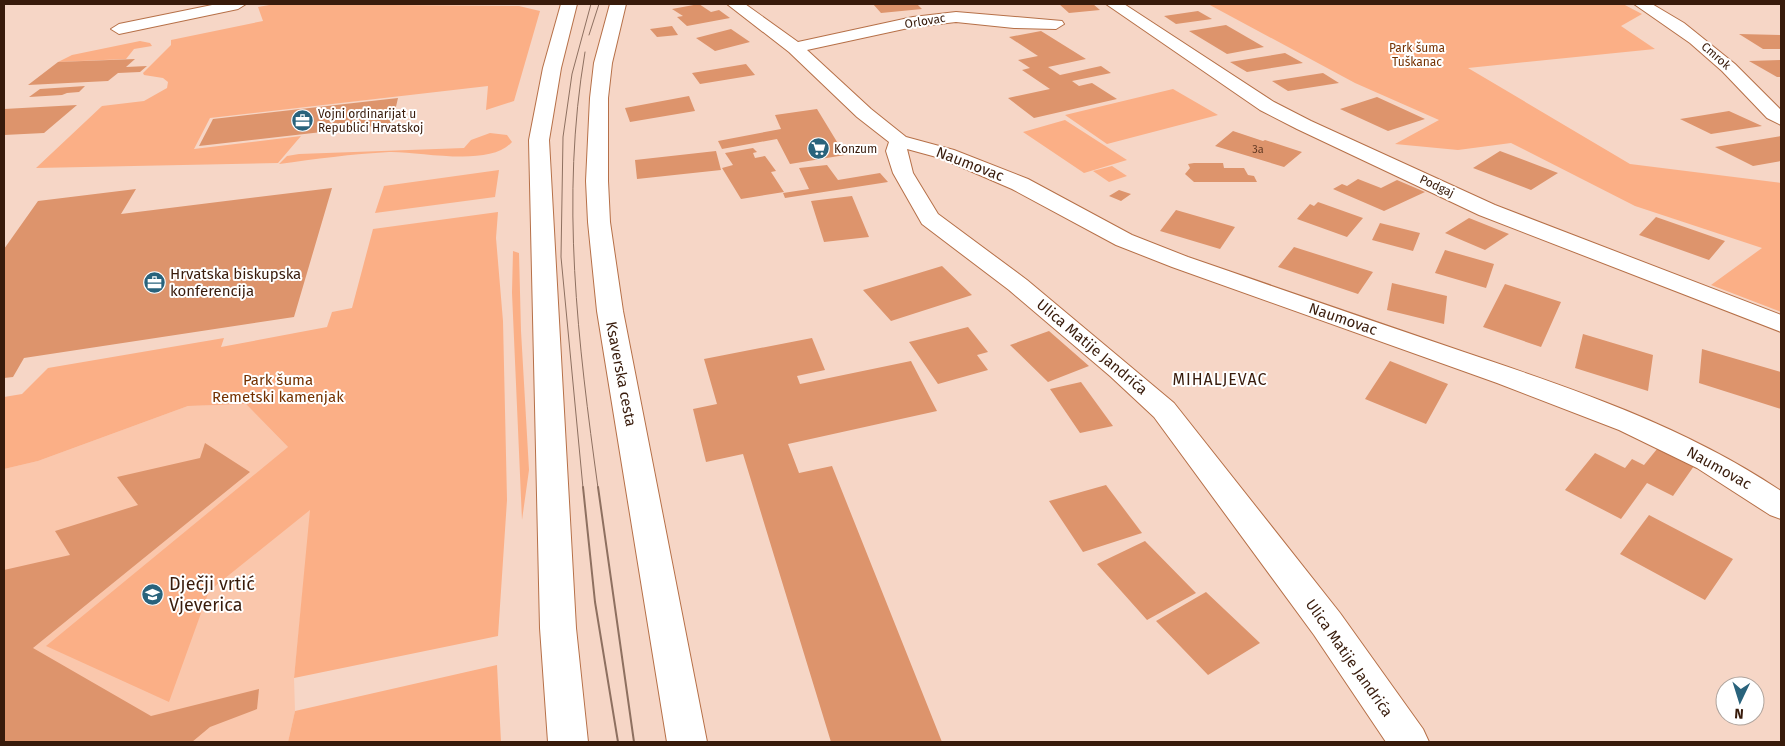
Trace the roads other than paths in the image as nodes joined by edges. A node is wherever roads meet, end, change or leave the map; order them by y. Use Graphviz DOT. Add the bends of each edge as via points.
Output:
graph roads {
  1 [pos="238,4"];
  2 [pos="569,4"];
  3 [pos="618,4"];
  4 [pos="735,4"];
  5 [pos="1114,4"];
  6 [pos="1640,4"];
  7 [pos="1056,24"];
  8 [pos="120,29"];
  9 [pos="795,48"];
  10 [pos="1781,119"];
  11 [pos="899,141"];
  12 [pos="1781,324"];
  13 [pos="1781,508"];
  14 [pos="568,742"];
  15 [pos="686,742"];
  16 [pos="1408,742"];
  1 -- 8 [label="street"];
  2 -- 14 [label="street" via="552,68 539,140 558,619"];
  3 -- 15 [label="street, Ksaverska cesta" via="603,63 599,98 598,222 610,311"];
  4 -- 9 [label="street"];
  5 -- 12 [label="street, Podgaj" via="1259,101 1304,125 1487,210"];
  6 -- 10 [label="street, Cmrok" via="1699,41"];
  7 -- 9 [label="street, Orlovac" via="956,17 913,22"];
  9 -- 11 [label="street"];
  11 -- 13 [label="street, Naumovac" via="938,151 1020,184 1124,240 1180,262 1586,404 1702,457 1753,486"];
  11 -- 16 [label="street, Ulica Matije Jandrića" via="896,151 903,173 930,219 1018,285 1164,410 1327,624"];
}
